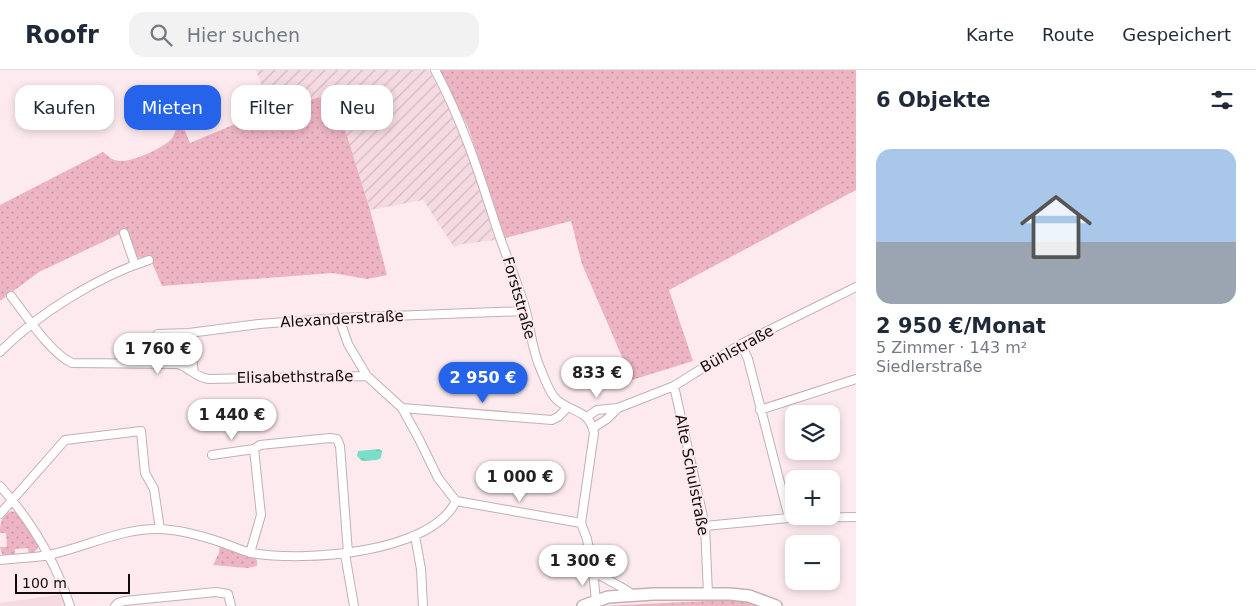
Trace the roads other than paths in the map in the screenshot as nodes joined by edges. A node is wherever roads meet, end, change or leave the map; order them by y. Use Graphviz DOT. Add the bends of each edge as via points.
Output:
graph roads {
  1 [pos="435,70"];
  2 [pos="124,233"];
  3 [pos="149,260"];
  4 [pos="135,265"];
  5 [pos="856,287"];
  6 [pos="11,296"];
  7 [pos="526,311"];
  8 [pos="338,318"];
  9 [pos="32,323"];
  10 [pos="189,333"];
  11 [pos="158,334"];
  12 [pos="740,344"];
  13 [pos="0,352"];
  14 [pos="194,373"];
  15 [pos="367,376"];
  16 [pos="856,379"];
  17 [pos="674,386"];
  18 [pos="402,408"];
  19 [pos="567,408"];
  20 [pos="618,408"];
  21 [pos="760,410"];
  22 [pos="587,417"];
  23 [pos="593,428"];
  24 [pos="254,449"];
  25 [pos="212,456"];
  26 [pos="0,486"];
  27 [pos="13,500"];
  28 [pos="456,501"];
  29 [pos="785,503"];
  30 [pos="0,514"];
  31 [pos="840,517"];
  32 [pos="856,517"];
  33 [pos="785,518"];
  34 [pos="581,524"];
  35 [pos="705,526"];
  36 [pos="160,529"];
  37 [pos="415,536"];
  38 [pos="250,552"];
  39 [pos="347,553"];
  40 [pos="50,555"];
  41 [pos="0,560"];
  42 [pos="593,571"];
  43 [pos="606,580"];
  44 [pos="632,594"];
  45 [pos="708,594"];
  46 [pos="608,598"];
  47 [pos="596,601"];
  48 [pos="70,606"];
  49 [pos="115,606"];
  50 [pos="231,606"];
  51 [pos="354,606"];
  52 [pos="423,606"];
  53 [pos="583,606"];
  54 [pos="776,606"];
  1 -- 7 [label="street, Forststraße" via="464,129"];
  2 -- 4 [label="street"];
  3 -- 4 [label="street"];
  4 -- 9 [label="street" via="78,294"];
  5 -- 12 [label="street, Bühlstraße"];
  6 -- 9 [label="street, Elisabethstraße"];
  7 -- 8 [label="street, Alexanderstraße"];
  7 -- 19 [label="street, Forststraße" via="533,350 540,368 555,398"];
  8 -- 10 [label="street, Alexanderstraße"];
  8 -- 15 [label="street" via="348,344"];
  9 -- 13 [label="street"];
  9 -- 14 [label="street, Elisabethstraße" via="48,343 72,363 171,363"];
  10 -- 11 [label="street, Alexanderstraße"];
  10 -- 14 [label="street"];
  12 -- 17 [label="street, Bühlstraße"];
  12 -- 21 [label="street" via="748,359"];
  14 -- 15 [label="street, Elisabethstraße" via="209,380"];
  15 -- 18 [label="street"];
  16 -- 21 [label="street"];
  17 -- 20 [label="street, Bühlstraße"];
  17 -- 35 [label="street, Alte Schulstraße"];
  18 -- 19 [label="street" via="552,420"];
  18 -- 28 [label="street" via="438,478"];
  19 -- 22 [label="street, Forststraße"];
  20 -- 22 [label="street, Bühlstraße" via="597,410"];
  20 -- 23 [label="street, Bühlstraße"];
  21 -- 29 [label="street"];
  22 -- 23 [label="street"];
  23 -- 34 [label="street"];
  24 -- 25 [label="street"];
  24 -- 38 [label="street" via="261,515"];
  24 -- 39 [label="street" via="260,445 337,439"];
  26 -- 27 [label="street"];
  27 -- 30 [label="street"];
  27 -- 36 [label="street" via="65,440 141,431 145,473 154,489"];
  27 -- 40 [label="street"];
  28 -- 34 [label="street"];
  28 -- 37 [label="street" via="443,518"];
  31 -- 32 [label="street"];
  33 -- 35 [label="street"];
  34 -- 42 [label="street"];
  35 -- 45 [label="street, Alte Schulstraße"];
  36 -- 38 [label="street" via="204,537"];
  36 -- 40 [label="street" via="113,535"];
  37 -- 39 [label="street"];
  37 -- 52 [label="street"];
  38 -- 39 [label="street" via="280,555"];
  39 -- 51 [label="street"];
  40 -- 41 [label="street"];
  40 -- 48 [label="street"];
  42 -- 43 [label="street"];
  42 -- 47 [label="street"];
  43 -- 44 [label="street"];
  43 -- 46 [label="street"];
  44 -- 45 [label="main road"];
  44 -- 46 [label="main road"];
  45 -- 54 [label="main road" via="749,596"];
  46 -- 47 [label="main road"];
  47 -- 53 [label="main road"];
  49 -- 50 [label="street" via="124,601 216,592 228,594"];
}
